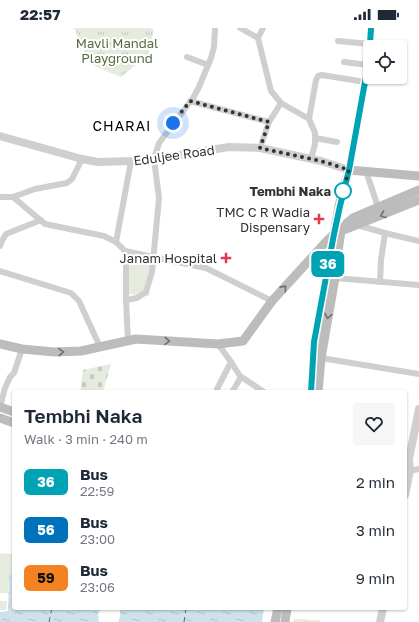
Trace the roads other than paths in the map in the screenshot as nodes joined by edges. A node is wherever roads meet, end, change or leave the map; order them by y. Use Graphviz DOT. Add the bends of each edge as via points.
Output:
graph roads {
  1 [pos="215,28"];
  2 [pos="240,28"];
  3 [pos="263,28"];
  4 [pos="371,28"];
  5 [pos="258,38"];
  6 [pos="370,40"];
  7 [pos="338,41"];
  8 [pos="363,43"];
  9 [pos="187,57"];
  10 [pos="344,62"];
  11 [pos="363,64"];
  12 [pos="208,65"];
  13 [pos="363,82"];
  14 [pos="365,84"];
  15 [pos="190,101"];
  16 [pos="281,103"];
  17 [pos="310,119"];
  18 [pos="269,122"];
  19 [pos="0,136"];
  20 [pos="315,138"];
  21 [pos="337,142"];
  22 [pos="260,148"];
  23 [pos="82,159"];
  24 [pos="154,159"];
  25 [pos="311,159"];
  26 [pos="131,161"];
  27 [pos="349,170"];
  28 [pos="366,171"];
  29 [pos="419,176"];
  30 [pos="419,190"];
  31 [pos="0,197"];
  32 [pos="13,197"];
  33 [pos="419,200"];
  34 [pos="378,208"];
  35 [pos="41,220"];
  36 [pos="356,225"];
  37 [pos="338,233"];
  38 [pos="385,233"];
  39 [pos="419,241"];
  40 [pos="116,242"];
  41 [pos="0,246"];
  42 [pos="125,251"];
  43 [pos="154,257"];
  44 [pos="0,271"];
  45 [pos="335,278"];
  46 [pos="380,282"];
  47 [pos="419,286"];
  48 [pos="126,300"];
  49 [pos="272,301"];
  50 [pos="128,341"];
  51 [pos="0,344"];
  52 [pos="218,344"];
  53 [pos="100,347"];
  54 [pos="22,349"];
  55 [pos="321,358"];
  56 [pos="232,362"];
  57 [pos="419,374"];
  58 [pos="241,377"];
  59 [pos="3,388"];
  60 [pos="217,389"];
  61 [pos="233,390"];
  62 [pos="261,390"];
  63 [pos="311,390"];
  64 [pos="318,390"];
  65 [pos="0,407"];
  66 [pos="419,409"];
  67 [pos="12,411"];
  68 [pos="0,418"];
  69 [pos="12,422"];
  70 [pos="419,469"];
  71 [pos="407,471"];
  72 [pos="278,610"];
  73 [pos="287,610"];
  74 [pos="382,610"];
  75 [pos="276,622"];
  76 [pos="286,622"];
  77 [pos="380,622"];
  1 -- 12 [label="street" via="214,47"];
  2 -- 5 [label="street"];
  3 -- 5 [label="street"];
  4 -- 6 [label="street"];
  5 -- 16 [label="street" via="271,92"];
  7 -- 8 [label="street"];
  9 -- 12 [label="street"];
  10 -- 11 [label="street"];
  12 -- 15 [label="street"];
  13 -- 17 [label="street" via="318,76"];
  14 -- 27 [label="street"];
  15 -- 18 [label="street"];
  15 -- 24 [label="street" via="159,143"];
  16 -- 17 [label="street"];
  16 -- 18 [label="street"];
  17 -- 20 [label="street"];
  18 -- 22 [label="street"];
  19 -- 23 [label="street, Eduljee Road"];
  20 -- 21 [label="street"];
  20 -- 25 [label="street"];
  22 -- 24 [label="street, Eduljee Road" via="229,147"];
  22 -- 25 [label="street, Eduljee Road"];
  23 -- 26 [label="street, Eduljee Road" via="98,162"];
  23 -- 32 [label="street" via="72,179 67,183 35,189"];
  24 -- 26 [label="street, Eduljee Road"];
  24 -- 43 [label="street" via="159,198"];
  25 -- 27 [label="street, Eduljee Road"];
  26 -- 40 [label="street"];
  27 -- 28 [label="main road"];
  27 -- 37 [label="main road" via="340,206"];
  28 -- 29 [label="main road"];
  28 -- 34 [label="street"];
  30 -- 34 [label="main road"];
  31 -- 32 [label="street"];
  32 -- 35 [label="street"];
  33 -- 36 [label="main road, one-way"];
  34 -- 37 [label="main road" via="353,218"];
  35 -- 40 [label="street" via="45,224 104,236"];
  35 -- 41 [label="street" via="6,234"];
  36 -- 37 [label="main road"];
  36 -- 38 [label="street"];
  37 -- 45 [label="main road"];
  49 -- 37 [label="main road, one-way" via="319,249"];
  37 -- 63 [label="main road" via="314,342"];
  38 -- 39 [label="street"];
  38 -- 46 [label="street"];
  40 -- 42 [label="street"];
  42 -- 43 [label="street"];
  42 -- 48 [label="street"];
  43 -- 48 [label="street" via="146,292"];
  43 -- 49 [label="street" via="206,268"];
  44 -- 53 [label="street" via="71,292 79,301"];
  45 -- 46 [label="street"];
  45 -- 55 [label="main road, one-way"];
  46 -- 47 [label="street"];
  48 -- 50 [label="street"];
  49 -- 52 [label="main road" via="243,341"];
  50 -- 52 [label="main road, one-way" via="136,339"];
  50 -- 53 [label="main road"];
  51 -- 54 [label="main road"];
  52 -- 56 [label="street"];
  54 -- 53 [label="main road, one-way" via="54,352"];
  54 -- 59 [label="street" via="14,373"];
  55 -- 57 [label="street"];
  55 -- 64 [label="main road"];
  56 -- 58 [label="street"];
  56 -- 60 [label="street"];
  58 -- 61 [label="street"];
  58 -- 62 [label="street"];
  59 -- 65 [label="street"];
  65 -- 67 [label="main road"];
  66 -- 71 [label="street"];
  68 -- 69 [label="main road"];
  70 -- 71 [label="street"];
  72 -- 75 [label="main road"];
  73 -- 76 [label="main road"];
  74 -- 77 [label="street"];
}
